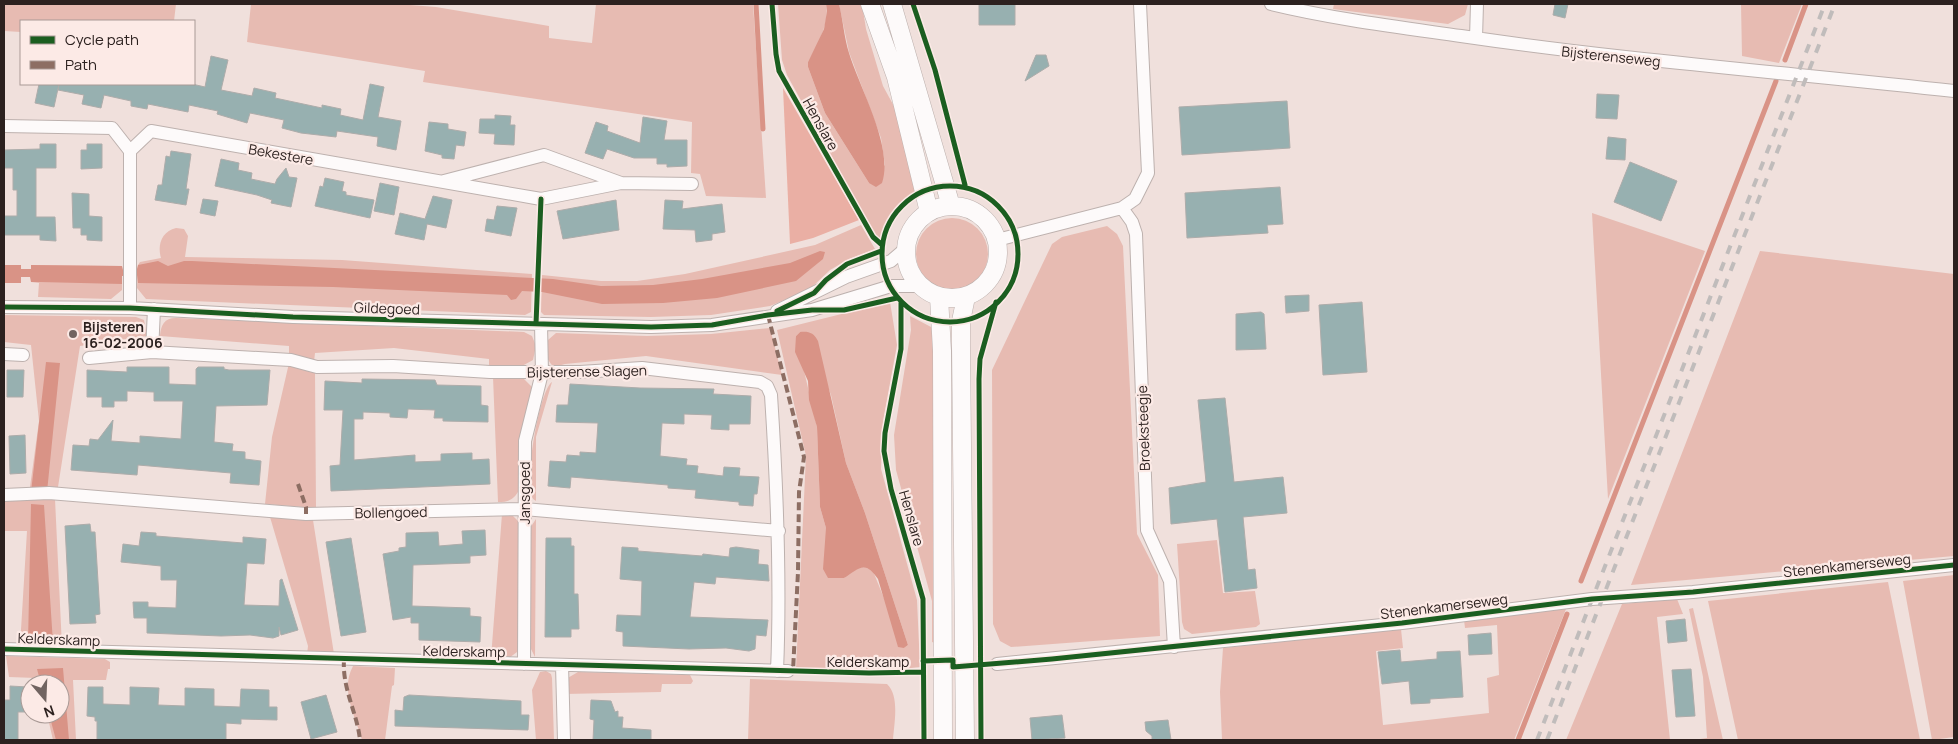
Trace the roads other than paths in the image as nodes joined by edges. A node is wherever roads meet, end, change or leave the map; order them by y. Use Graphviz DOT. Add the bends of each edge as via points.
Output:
graph roads {
  1 [pos="870,4"];
  2 [pos="892,4"];
  3 [pos="1140,4"];
  4 [pos="1271,4"];
  5 [pos="1477,4"];
  6 [pos="1476,38"];
  7 [pos="1954,91"];
  8 [pos="4,126"];
  9 [pos="130,151"];
  10 [pos="440,182"];
  11 [pos="621,183"];
  12 [pos="692,184"];
  13 [pos="951,206"];
  14 [pos="1122,208"];
  15 [pos="929,212"];
  16 [pos="997,240"];
  17 [pos="905,248"];
  18 [pos="919,286"];
  19 [pos="939,297"];
  20 [pos="966,297"];
  21 [pos="4,306"];
  22 [pos="130,308"];
  23 [pos="154,309"];
  24 [pos="768,315"];
  25 [pos="541,324"];
  26 [pos="152,352"];
  27 [pos="4,354"];
  28 [pos="24,355"];
  29 [pos="88,358"];
  30 [pos="542,373"];
  31 [pos="4,495"];
  32 [pos="524,509"];
  33 [pos="779,530"];
  34 [pos="1954,565"];
  35 [pos="1174,647"];
  36 [pos="4,649"];
  37 [pos="524,664"];
  38 [pos="997,664"];
  39 [pos="562,665"];
  40 [pos="783,671"];
  41 [pos="564,740"];
  42 [pos="943,740"];
  43 [pos="965,740"];
  1 -- 15 [label="street" via="896,77"];
  2 -- 13 [label="street"];
  3 -- 14 [label="street" via="1148,172 1135,199"];
  4 -- 6 [label="street, Bijsterenseweg"];
  5 -- 6 [label="street"];
  6 -- 7 [label="street, Bijsterenseweg" via="1644,60"];
  8 -- 9 [label="street" via="112,128"];
  9 -- 10 [label="street, Bekestere" via="151,131"];
  9 -- 22 [label="street"];
  10 -- 11 [label="street, Bekestere" via="541,200"];
  10 -- 11 [label="street, Bekestere" via="544,155"];
  11 -- 12 [label="street, Bekestere"];
  13 -- 15 [label="street"];
  13 -- 16 [label="street" via="974,212 984,219"];
  14 -- 16 [label="street"];
  14 -- 35 [label="street, Broeksteegje" via="1136,234 1147,530 1170,581"];
  15 -- 17 [label="street" via="915,223"];
  16 -- 20 [label="street" via="998,258 993,274 982,288"];
  17 -- 18 [label="street" via="907,266"];
  17 -- 24 [label="street, Gildegoed" via="891,260 846,276"];
  18 -- 19 [label="street"];
  18 -- 24 [label="street, Gildegoed" via="891,286 812,310"];
  19 -- 20 [label="street"];
  19 -- 42 [label="street, Henslare" via="942,351"];
  20 -- 43 [label="street" via="961,320"];
  21 -- 22 [label="street, Gildegoed"];
  22 -- 23 [label="street, Gildegoed"];
  23 -- 25 [label="street, Gildegoed"];
  23 -- 26 [label="street"];
  24 -- 25 [label="street, Gildegoed" via="712,325"];
  25 -- 30 [label="street, Jansgoed"];
  26 -- 29 [label="street, Bijsterense Slagen"];
  26 -- 30 [label="street, Bijsterense Slagen" via="291,360 317,368 394,366"];
  27 -- 28 [label="street"];
  30 -- 32 [label="street, Jansgoed" via="524,441"];
  30 -- 33 [label="street, Bijsterense Slagen" via="642,368 760,382 767,386 771,395"];
  31 -- 32 [label="street, Bollengoed" via="49,493 306,514"];
  32 -- 33 [label="street, Bollengoed"];
  32 -- 37 [label="street, Jansgoed"];
  33 -- 40 [label="street, Bijsterense Slagen"];
  34 -- 35 [label="street, Stenenkamerseweg" via="1694,592 1592,599"];
  35 -- 38 [label="street, Stenenkamerseweg"];
  36 -- 37 [label="street, Kelderskamp"];
  37 -- 39 [label="street, Kelderskamp"];
  39 -- 40 [label="street, Kelderskamp"];
  39 -- 41 [label="street"];
}
